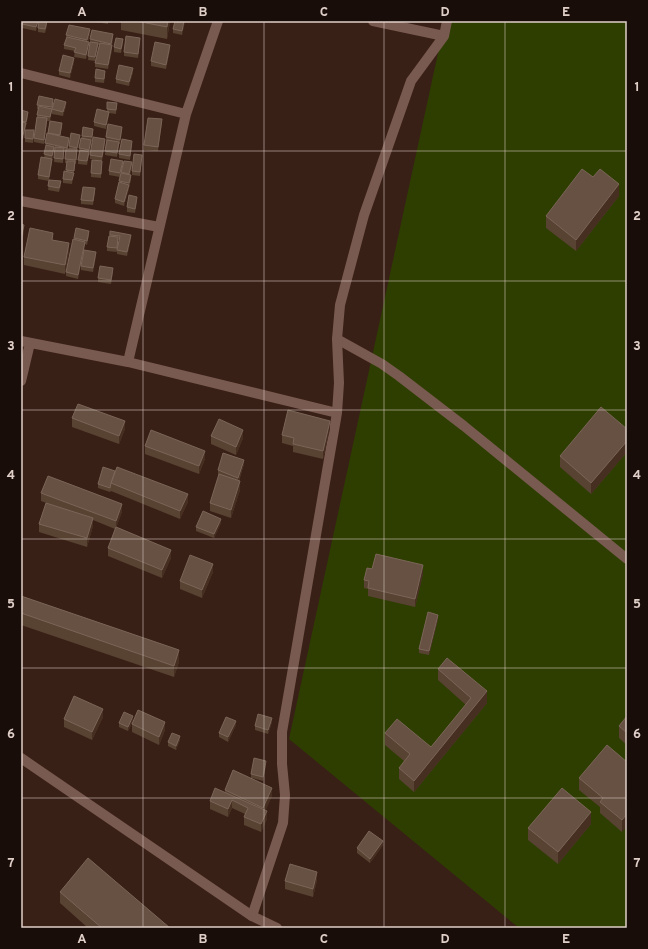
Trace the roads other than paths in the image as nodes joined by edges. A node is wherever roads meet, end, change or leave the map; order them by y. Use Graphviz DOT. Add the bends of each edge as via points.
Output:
graph roads {
  1 [pos="218,21"];
  2 [pos="373,21"];
  3 [pos="447,21"];
  4 [pos="444,36"];
  5 [pos="21,73"];
  6 [pos="186,114"];
  7 [pos="21,201"];
  8 [pos="159,227"];
  9 [pos="337,339"];
  10 [pos="25,342"];
  11 [pos="128,362"];
  12 [pos="21,381"];
  13 [pos="337,413"];
  14 [pos="627,559"];
  15 [pos="21,758"];
  16 [pos="252,916"];
  17 [pos="277,928"];
  1 -- 6 [label="street"];
  2 -- 4 [label="street"];
  3 -- 4 [label="street"];
  4 -- 9 [label="street" via="411,80 364,215 340,305"];
  5 -- 6 [label="street"];
  6 -- 8 [label="street"];
  7 -- 8 [label="street"];
  8 -- 11 [label="street"];
  9 -- 13 [label="street"];
  9 -- 14 [label="street" via="399,376"];
  10 -- 11 [label="street"];
  10 -- 12 [label="street"];
  11 -- 13 [label="street"];
  13 -- 16 [label="street" via="282,732 284,823"];
  15 -- 16 [label="street"];
  16 -- 17 [label="street"];
}
